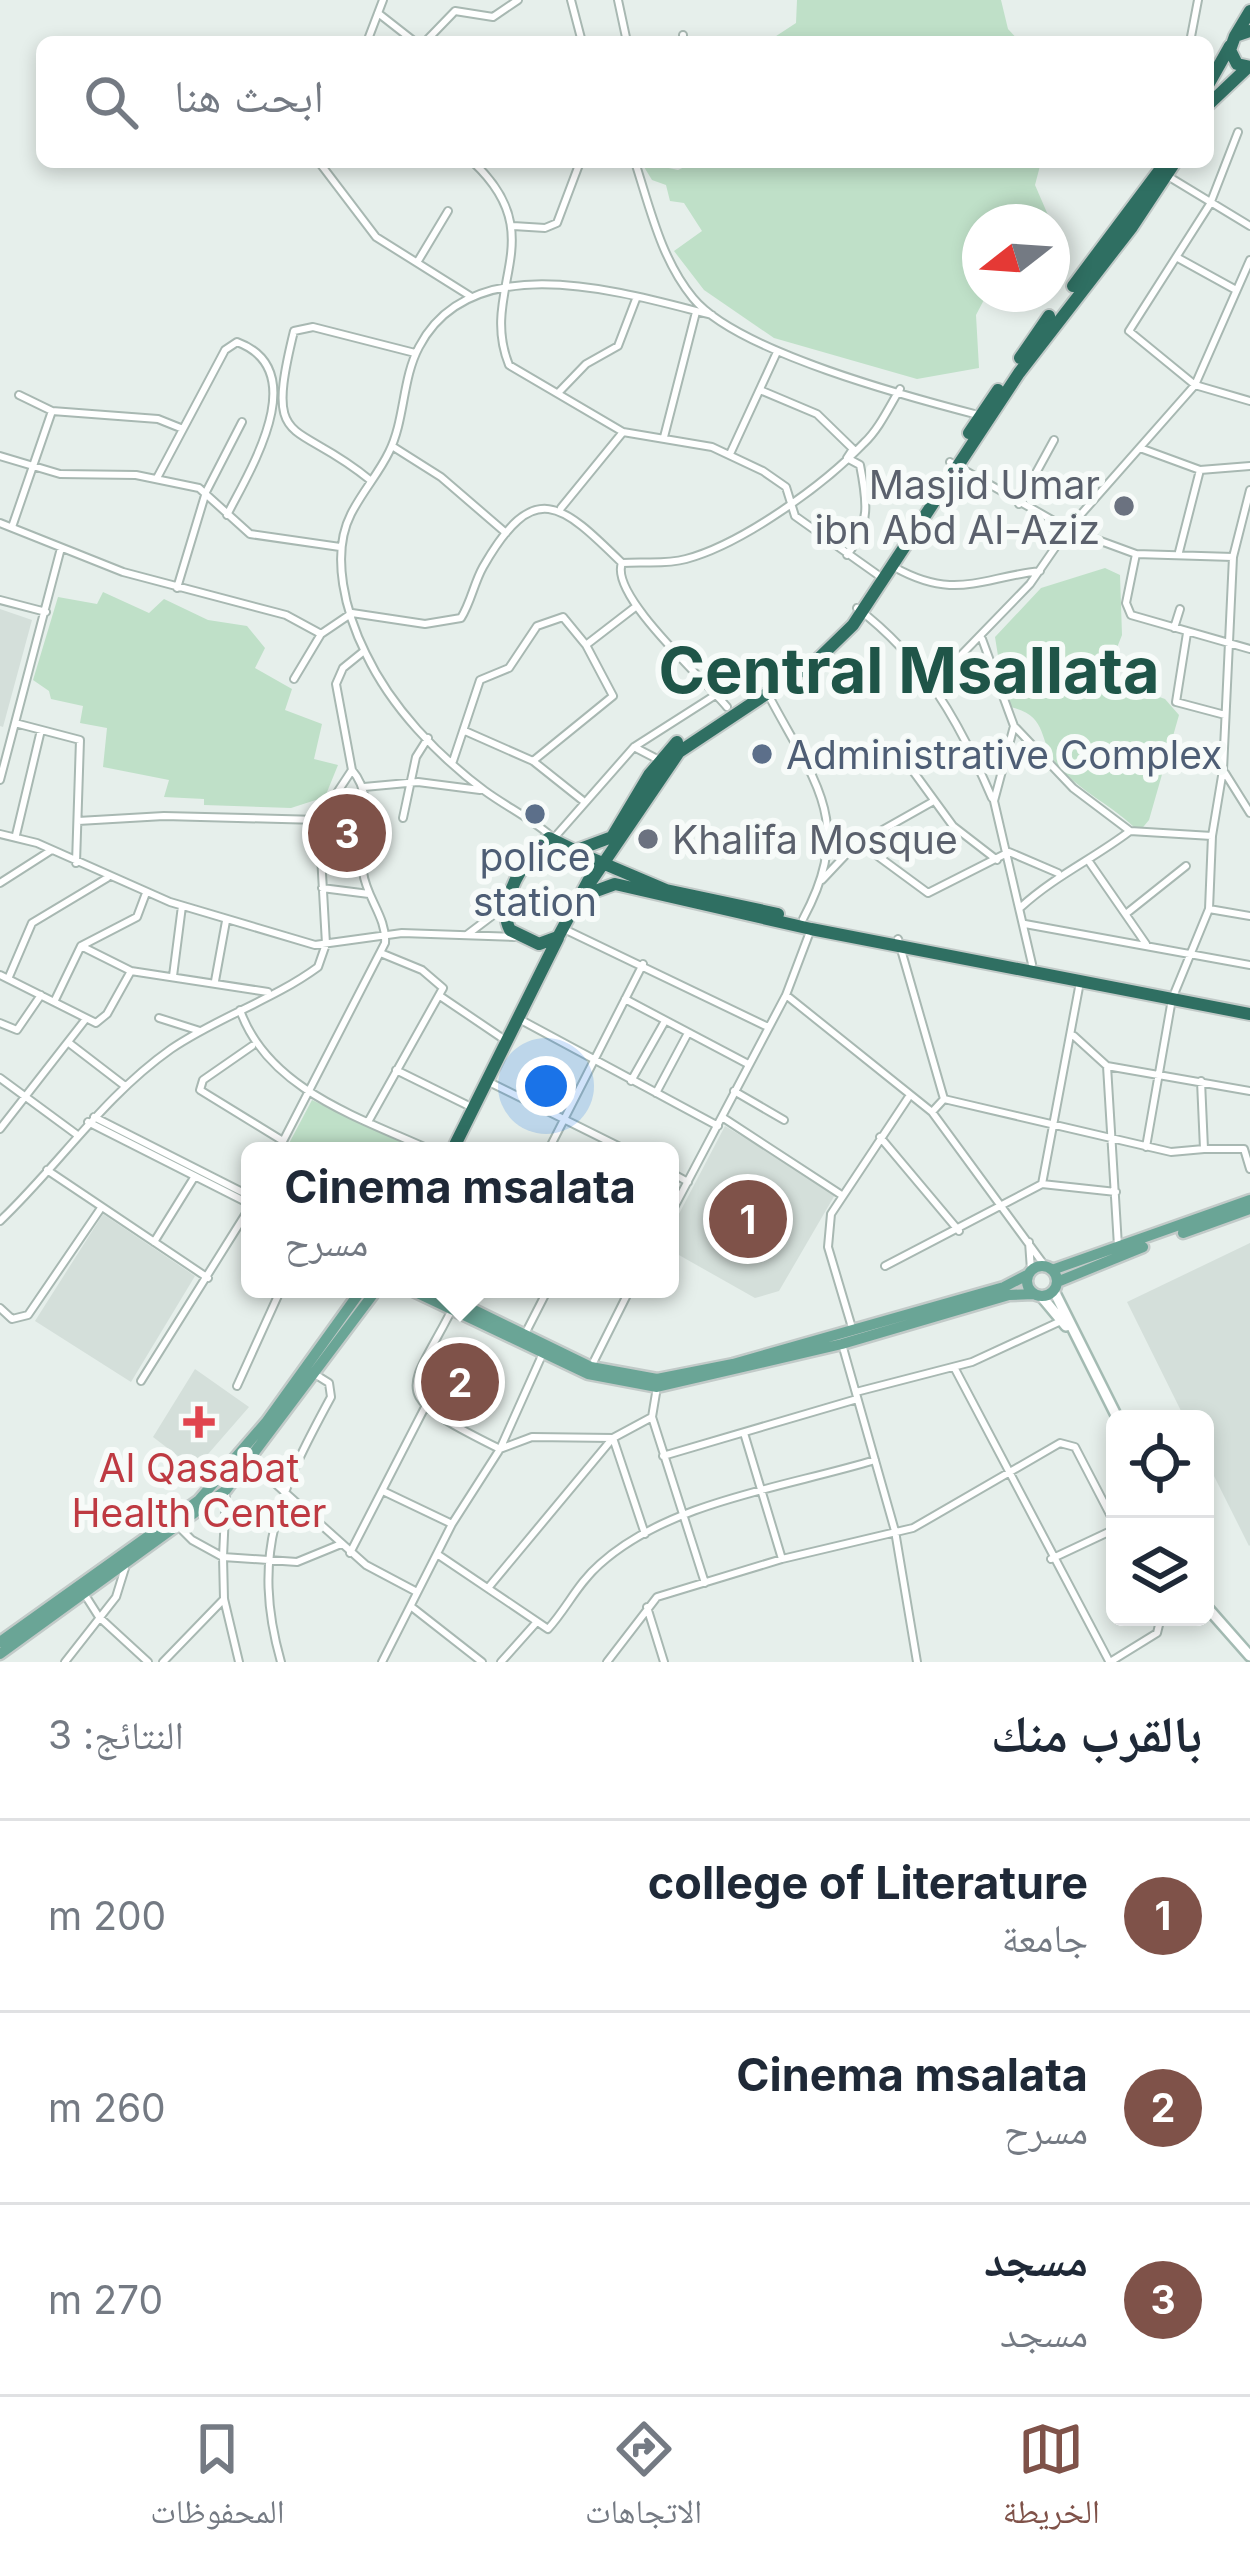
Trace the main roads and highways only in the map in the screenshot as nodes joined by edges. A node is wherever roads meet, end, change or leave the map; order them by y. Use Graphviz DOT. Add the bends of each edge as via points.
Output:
graph roads {
  1 [pos="1250,11"];
  2 [pos="1250,31"];
  3 [pos="1233,40"];
  4 [pos="1249,67"];
  5 [pos="1214,74"];
  6 [pos="1214,99"];
  7 [pos="1164,170"];
  8 [pos="954,464"];
  9 [pos="860,610"];
  10 [pos="770,686"];
  11 [pos="664,762"];
  12 [pos="582,853"];
  13 [pos="608,862"];
  14 [pos="586,890"];
  15 [pos="745,910"];
  16 [pos="561,933"];
  17 [pos="898,943"];
  18 [pos="538,944"];
  19 [pos="546,968"];
  20 [pos="1172,996"];
  21 [pos="1250,1011"];
  22 [pos="457,1142"];
  23 [pos="1250,1205"];
  24 [pos="1149,1241"];
  25 [pos="1030,1272"];
  26 [pos="1047,1283"];
  27 [pos="356,1298"];
  28 [pos="370,1298"];
  29 [pos="457,1300"];
  30 [pos="1070,1329"];
  31 [pos="854,1335"];
  32 [pos="523,1339"];
  33 [pos="590,1370"];
  34 [pos="310,1371"];
  35 [pos="1113,1410"];
  36 [pos="244,1457"];
  37 [pos="177,1524"];
  38 [pos="83,1592"];
  39 [pos="1214,1615"];
  40 [pos="0,1642"];
  41 [pos="0,1654"];
  42 [pos="1250,1656"];
  1 -- 3 [label="highway"];
  2 -- 3 [label="highway"];
  3 -- 4 [label="highway" via="1234,60"];
  3 -- 5 [label="highway"];
  4 -- 6 [label="highway"];
  7 -- 8 [label="highway"];
  8 -- 9 [label="highway"];
  8 -- 9 [label="highway"];
  9 -- 10 [label="highway" via="828,651"];
  10 -- 11 [label="highway"];
  10 -- 11 [label="highway" via="727,707"];
  11 -- 12 [label="highway" via="612,837"];
  11 -- 13 [label="highway"];
  12 -- 13 [label="highway"];
  12 -- 14 [label="highway" via="593,867"];
  12 -- 18 [label="highway" via="553,838 533,854 505,906 506,924"];
  13 -- 14 [label="highway"];
  13 -- 15 [label="highway" via="667,890"];
  14 -- 15 [label="highway" via="615,884"];
  14 -- 16 [label="highway"];
  15 -- 17 [label="highway"];
  16 -- 18 [label="highway"];
  16 -- 19 [label="highway"];
  17 -- 20 [label="highway"];
  17 -- 20 [label="highway"];
  18 -- 19 [label="highway"];
  19 -- 22 [label="highway"];
  20 -- 21 [label="highway"];
  23 -- 24 [label="main road"];
  24 -- 26 [label="main road"];
  24 -- 26 [label="main road" via="1118,1247"];
  25 -- 26 [label="main road"];
  25 -- 26 [label="main road"];
  25 -- 31 [label="main road"];
  26 -- 30 [label="main road"];
  26 -- 30 [label="main road"];
  26 -- 31 [label="main road"];
  27 -- 34 [label="main road"];
  28 -- 34 [label="main road"];
  29 -- 32 [label="main road"];
  30 -- 35 [label="main road"];
  31 -- 33 [label="main road" via="670,1379"];
  31 -- 33 [label="main road" via="657,1387"];
  32 -- 33 [label="main road"];
  32 -- 33 [label="main road"];
  34 -- 36 [label="main road"];
  36 -- 37 [label="main road"];
  36 -- 37 [label="main road" via="226,1490"];
  37 -- 38 [label="main road"];
  37 -- 38 [label="main road"];
  38 -- 40 [label="main road"];
  38 -- 41 [label="main road"];
  39 -- 42 [label="main road"];
}
